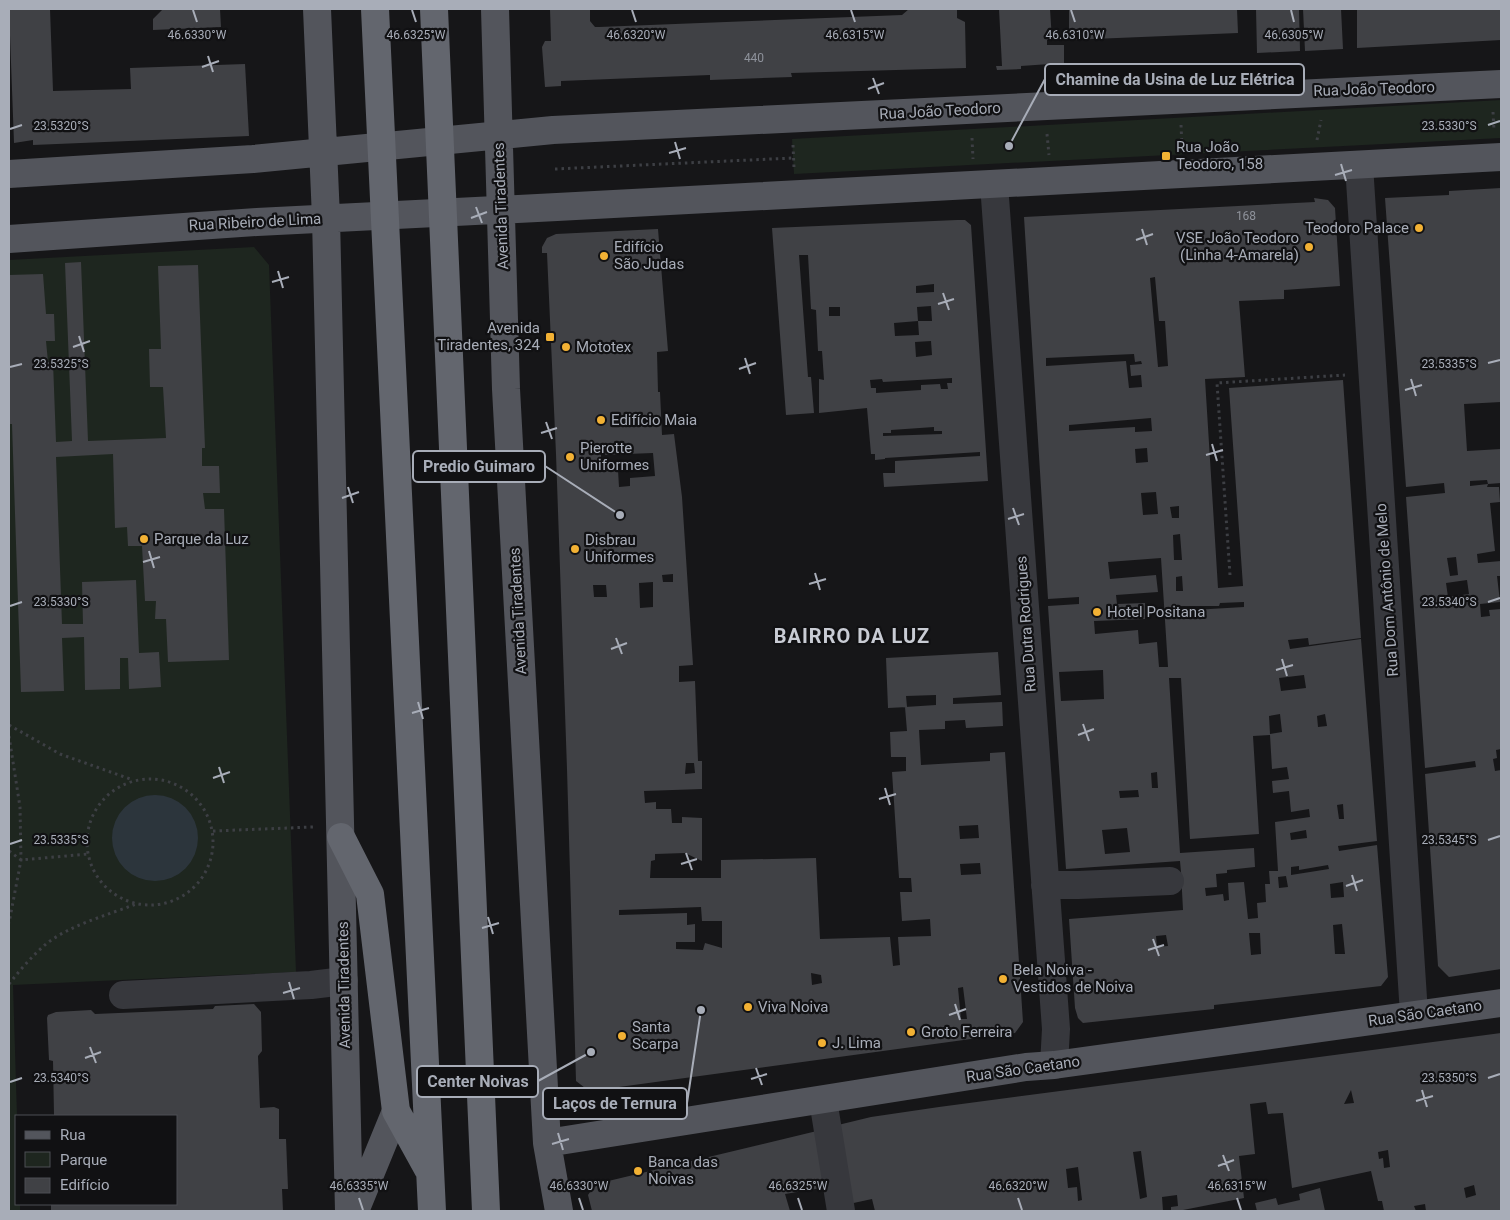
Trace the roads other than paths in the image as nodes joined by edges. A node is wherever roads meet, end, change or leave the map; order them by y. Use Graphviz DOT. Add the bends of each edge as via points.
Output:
graph roads {
  1 [pos="317,9"];
  2 [pos="375,9"];
  3 [pos="434,9"];
  4 [pos="495,9"];
  5 [pos="1501,84"];
  6 [pos="498,134"];
  7 [pos="439,140"];
  8 [pos="381,147"];
  9 [pos="1498,148"];
  10 [pos="323,153"];
  11 [pos="1359,165"];
  12 [pos="9,174"];
  13 [pos="994,184"];
  14 [pos="502,210"];
  15 [pos="444,213"];
  16 [pos="385,216"];
  17 [pos="326,218"];
  18 [pos="9,239"];
  19 [pos="341,831"];
  20 [pos="1170,881"];
  21 [pos="1045,885"];
  22 [pos="344,981"];
  23 [pos="123,995"];
  24 [pos="1501,1003"];
  25 [pos="1414,1014"];
  26 [pos="1054,1065"];
  27 [pos="823,1100"];
  28 [pos="396,1111"];
  29 [pos="547,1143"];
  30 [pos="431,1174"];
  31 [pos="349,1211"];
  32 [pos="355,1211"];
  33 [pos="432,1211"];
  34 [pos="486,1211"];
  35 [pos="559,1211"];
  36 [pos="841,1211"];
  1 -- 10 [label="main road, Avenida Tiradentes"];
  2 -- 8 [label="highway"];
  3 -- 7 [label="highway"];
  4 -- 6 [label="main road, Avenida Tiradentes"];
  5 -- 6 [label="main road, Rua João Teodoro"];
  6 -- 7 [label="main road"];
  6 -- 14 [label="main road, Avenida Tiradentes"];
  7 -- 8 [label="main road"];
  7 -- 15 [label="highway"];
  8 -- 10 [label="main road"];
  8 -- 16 [label="highway"];
  9 -- 11 [label="main road"];
  10 -- 12 [label="main road"];
  10 -- 17 [label="main road, Avenida Tiradentes"];
  11 -- 13 [label="main road"];
  11 -- 25 [label="street, Rua Dom Antônio de Melo"];
  13 -- 14 [label="main road"];
  13 -- 21 [label="street, Rua Dutra Rodrigues"];
  14 -- 15 [label="main road, Rua Ribeiro de Lima"];
  14 -- 29 [label="main road, Avenida Tiradentes" via="506,389"];
  15 -- 16 [label="main road, Rua Ribeiro de Lima"];
  15 -- 34 [label="highway"];
  16 -- 17 [label="main road, Rua Ribeiro de Lima"];
  16 -- 30 [label="highway"];
  17 -- 18 [label="main road, Rua Ribeiro de Lima"];
  17 -- 19 [label="main road, Avenida Tiradentes"];
  19 -- 22 [label="main road, Avenida Tiradentes"];
  19 -- 28 [label="highway" via="370,894"];
  20 -- 21 [label="street"];
  21 -- 26 [label="street, Rua Dutra Rodrigues" via="1056,1029"];
  22 -- 23 [label="street"];
  22 -- 31 [label="main road, Avenida Tiradentes"];
  24 -- 25 [label="main road, Rua São Caetano"];
  25 -- 26 [label="main road, Rua São Caetano"];
  26 -- 27 [label="main road, Rua São Caetano"];
  27 -- 29 [label="main road, Rua São Caetano"];
  27 -- 36 [label="street"];
  28 -- 30 [label="highway"];
  28 -- 32 [label="main road"];
  29 -- 35 [label="main road, Avenida Tiradentes"];
  30 -- 33 [label="highway"];
}
